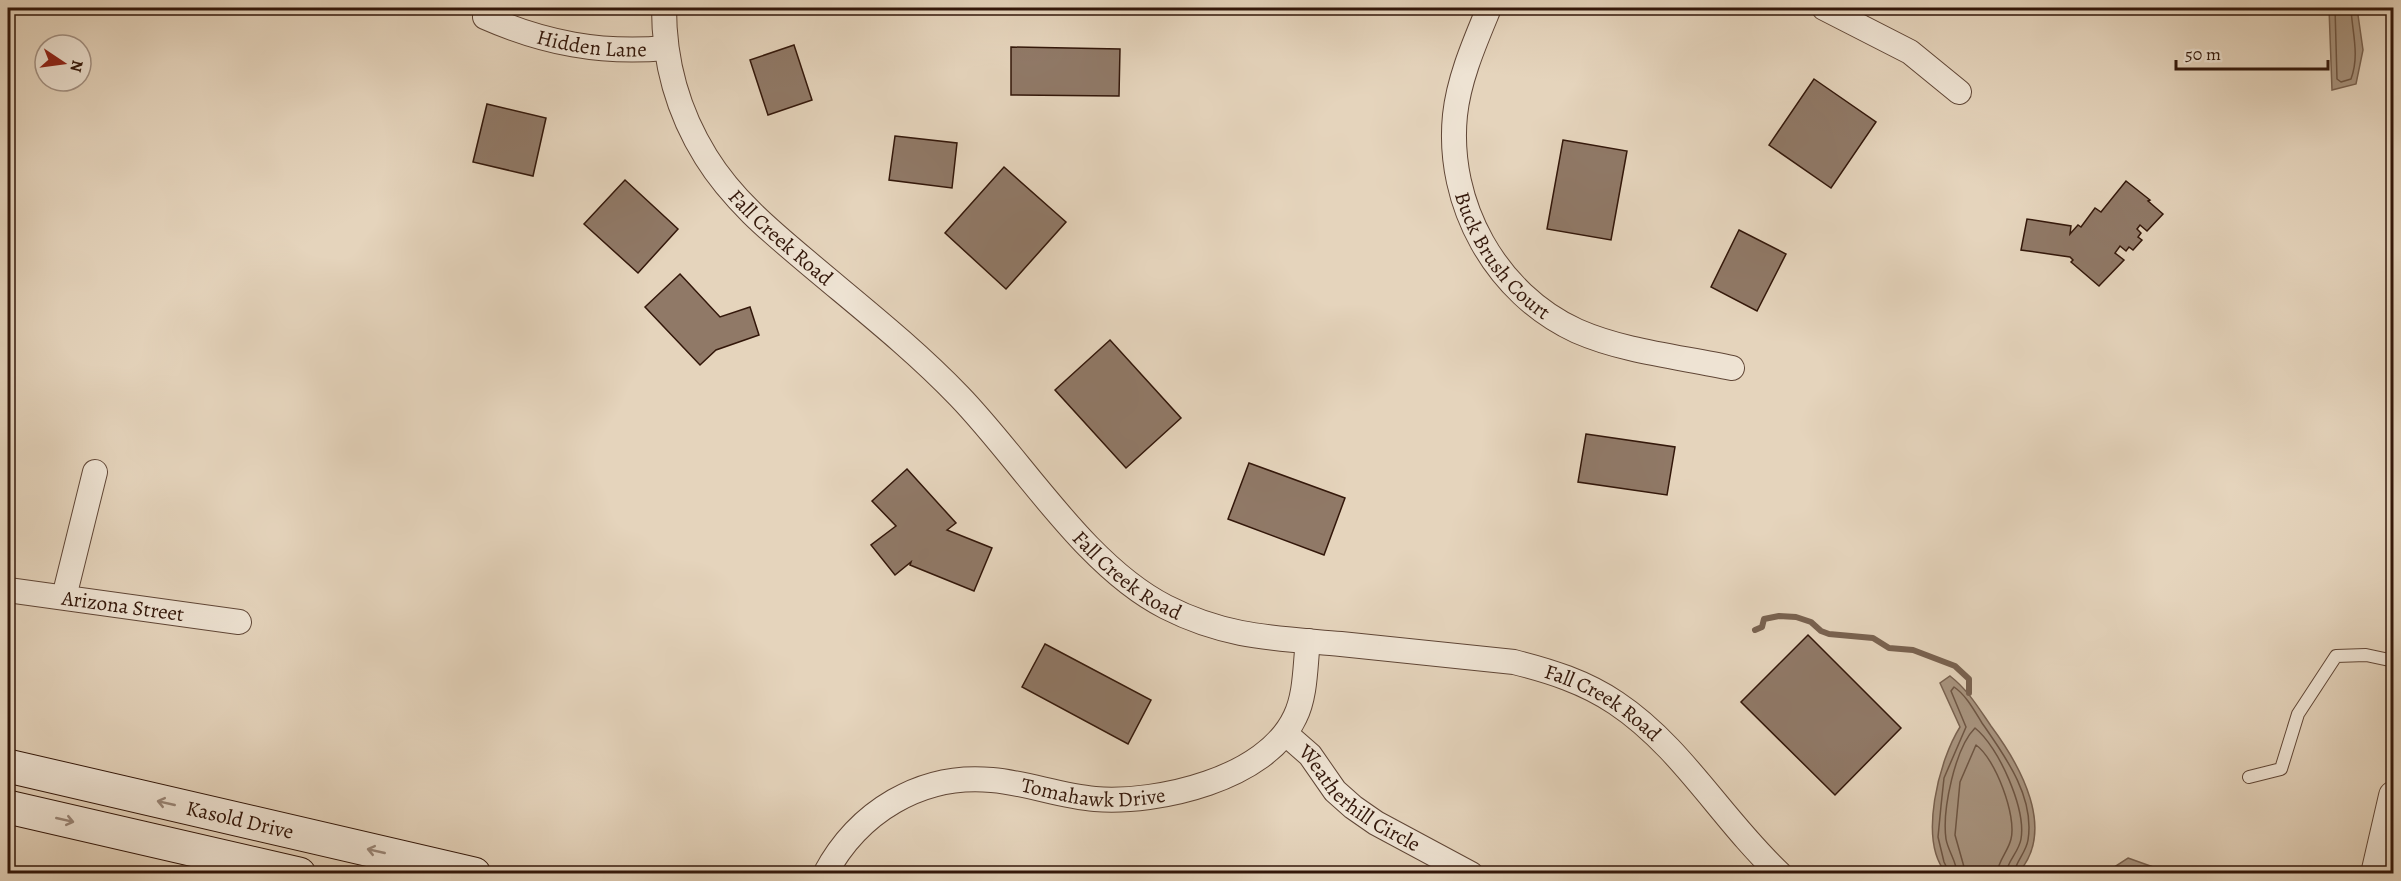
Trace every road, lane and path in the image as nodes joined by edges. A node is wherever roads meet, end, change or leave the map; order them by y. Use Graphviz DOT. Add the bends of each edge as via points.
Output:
graph roads {
  1 [pos="664,8"];
  2 [pos="1489,8"];
  3 [pos="1824,8"];
  4 [pos="485,17"];
  5 [pos="666,48"];
  6 [pos="1959,92"];
  7 [pos="1732,368"];
  8 [pos="95,472"];
  9 [pos="8,590"];
  10 [pos="64,597"];
  11 [pos="238,622"];
  12 [pos="1308,641"];
  13 [pos="2394,661"];
  14 [pos="1286,734"];
  15 [pos="8,766"];
  16 [pos="2249,777"];
  17 [pos="2394,796"];
  18 [pos="8,807"];
  19 [pos="299,873"];
  20 [pos="474,873"];
  21 [pos="825,873"];
  22 [pos="1471,873"];
  23 [pos="1780,873"];
  24 [pos="2376,873"];
  1 -- 5 [label="street, Fall Creek Road"];
  2 -- 7 [label="street, Buck Brush Court" via="1468,62 1455,116 1454,149 1459,186 1482,244 1503,274 1527,298 1576,330 1604,341"];
  3 -- 6 [label="street" via="1910,52"];
  4 -- 5 [label="street, Hidden Lane" via="556,43 599,50"];
  5 -- 12 [label="street, Fall Creek Road" via="685,118 730,192 960,397 1097,556 1155,600 1194,620 1227,632"];
  8 -- 10 [label="street"];
  9 -- 10 [label="street, Arizona Street"];
  10 -- 11 [label="street, Arizona Street"];
  12 -- 14 [label="street, Tomahawk Drive" via="1302,693"];
  12 -- 23 [label="street, Fall Creek Road" via="1514,662 1582,684 1615,702 1647,727"];
  13 -- 16 [label="lane" via="2366,655 2336,656 2298,714 2281,770"];
  14 -- 21 [label="street, Tomahawk Drive" via="1270,751 1218,779 1143,798 1099,800 1062,796 993,780 963,779 935,784 879,809 853,831"];
  14 -- 22 [label="street, Weatherhill Circle" via="1310,755 1335,790 1353,807"];
  20 -- 15 [label="main road, Kasold Drive, one-way"];
  17 -- 24 [label="street"];
  18 -- 19 [label="main road, Kasold Drive, one-way"];
}
